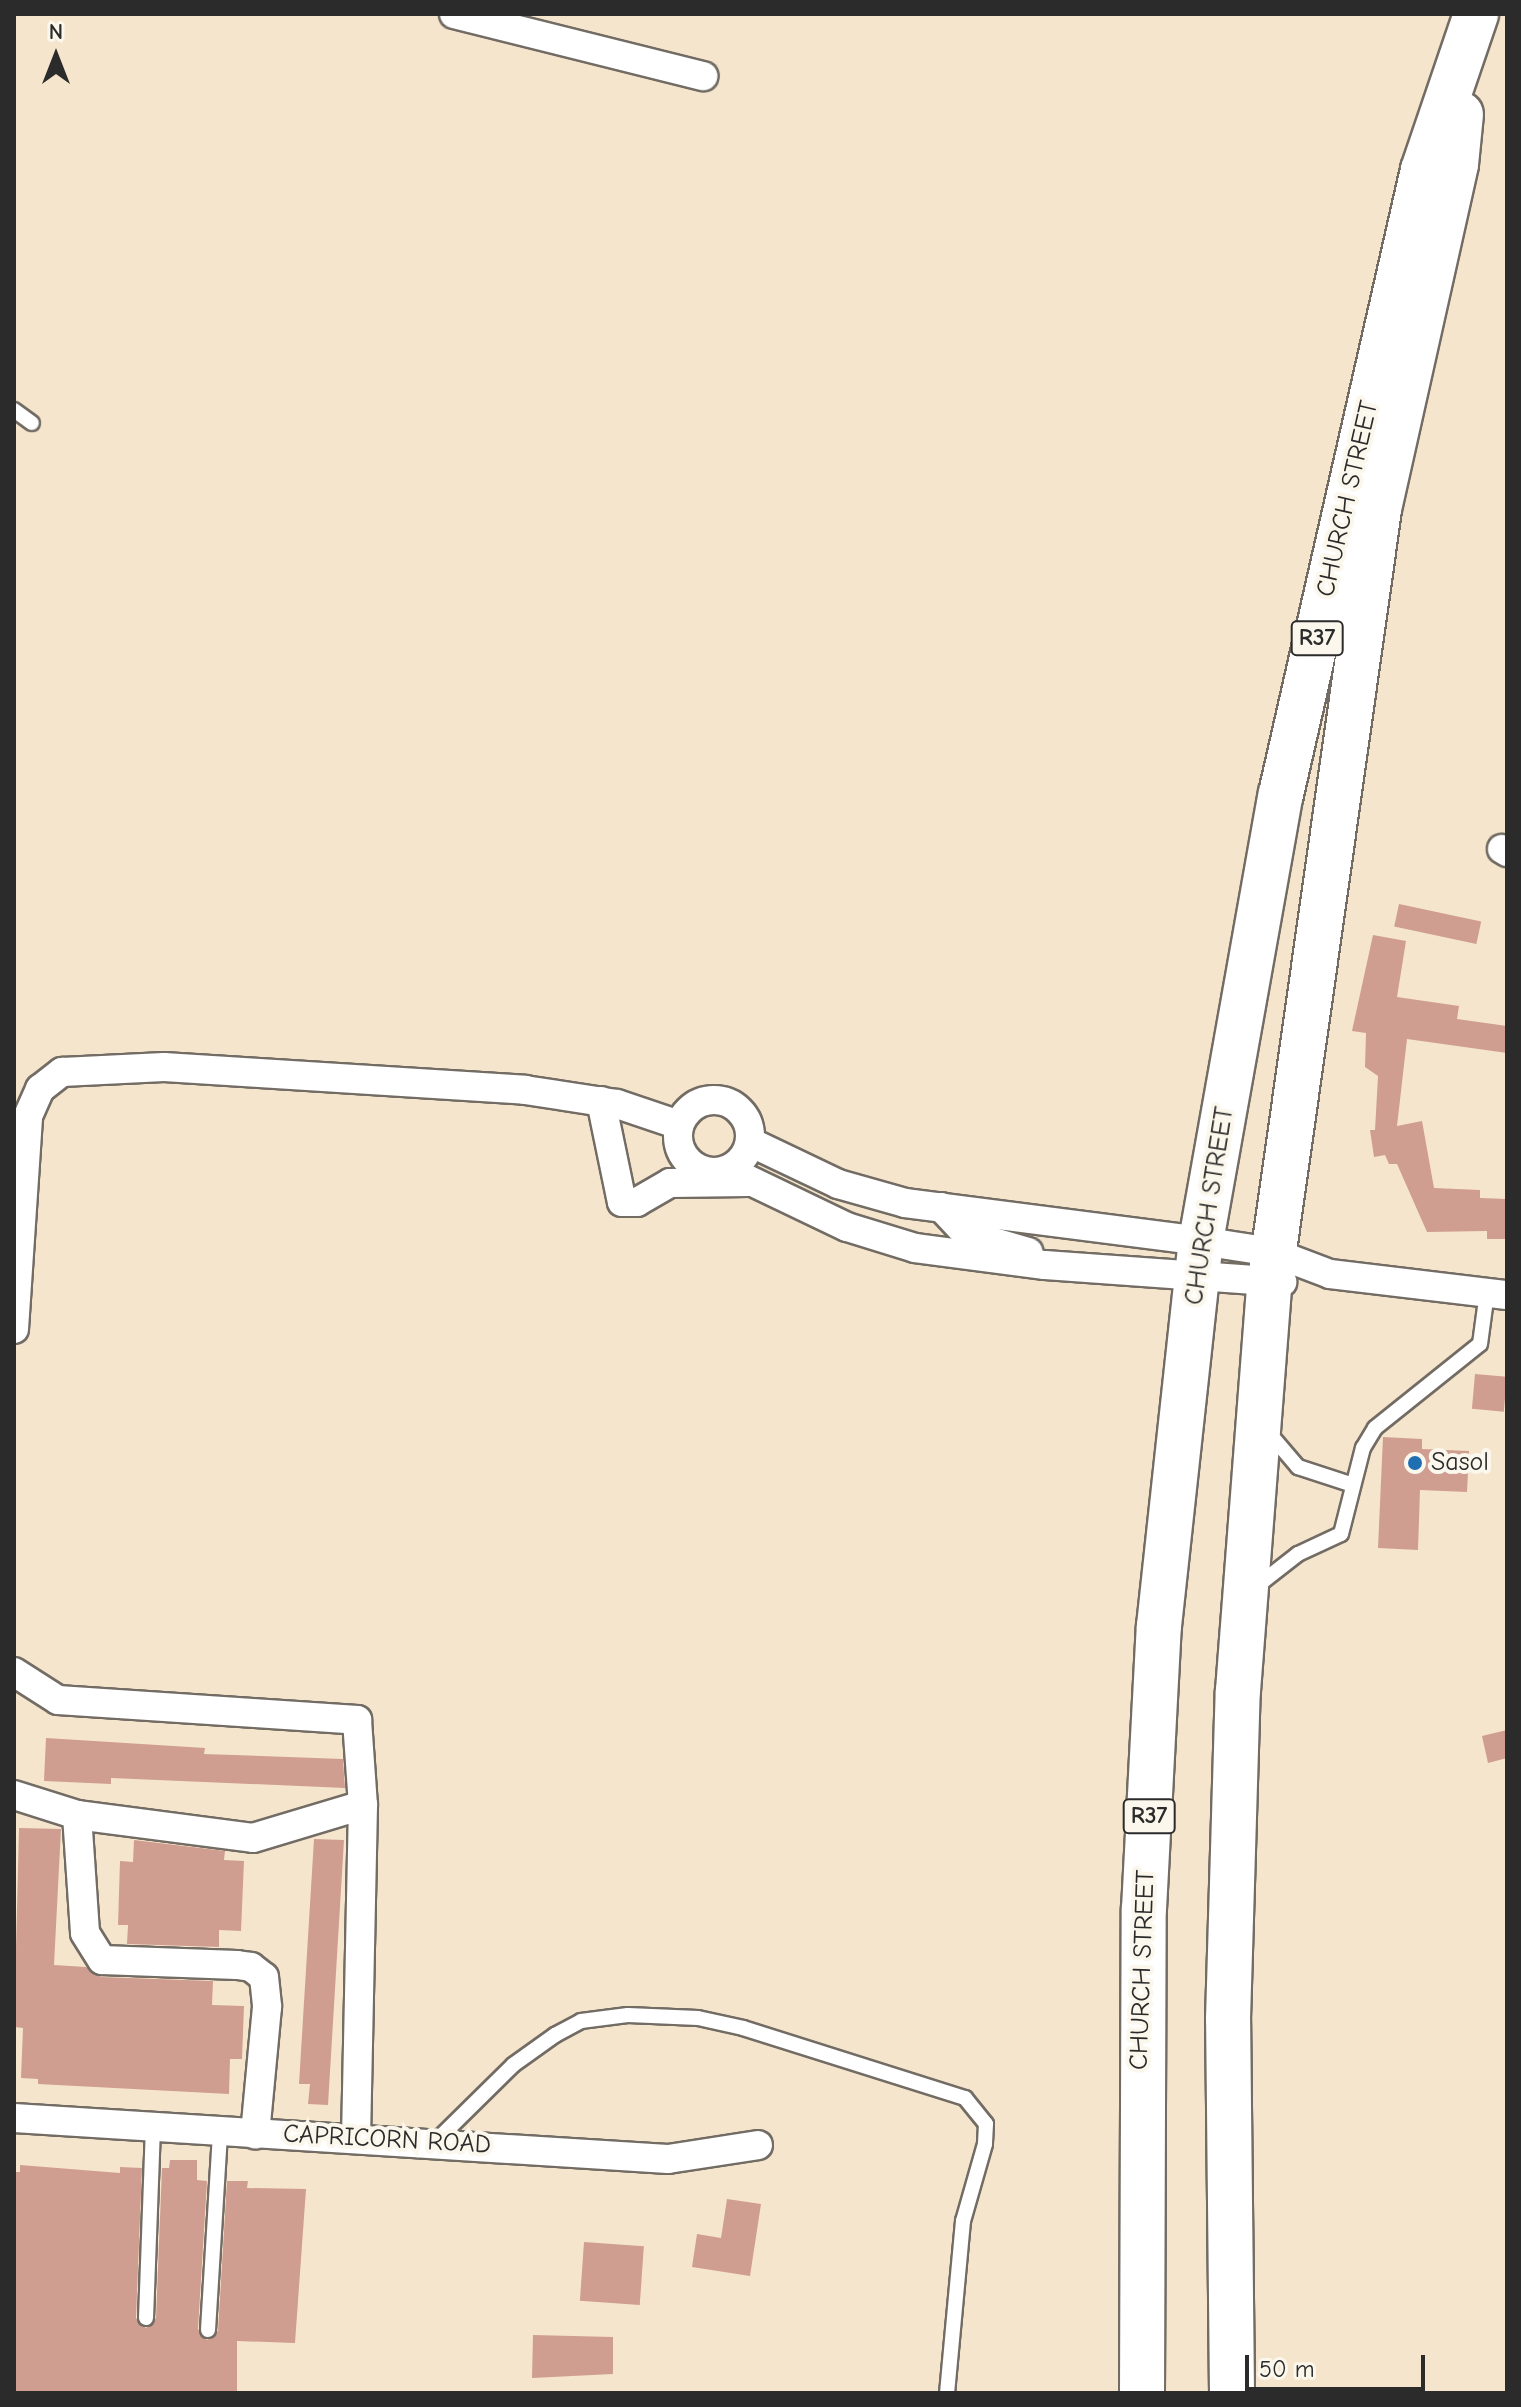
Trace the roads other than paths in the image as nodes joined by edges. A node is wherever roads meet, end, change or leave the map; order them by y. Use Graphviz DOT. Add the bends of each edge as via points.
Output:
graph roads {
  1 [pos="454,14"];
  2 [pos="1472,29"];
  3 [pos="703,76"];
  4 [pos="14,410"];
  5 [pos="32,423"];
  6 [pos="601,1101"];
  7 [pos="679,1125"];
  8 [pos="750,1142"];
  9 [pos="739,1176"];
  10 [pos="941,1207"];
  11 [pos="1199,1259"];
  12 [pos="1045,1265"];
  13 [pos="1270,1268"];
  14 [pos="1497,1294"];
  15 [pos="14,1329"];
  16 [pos="1260,1420"];
  17 [pos="1353,1485"];
  18 [pos="1244,1596"];
  19 [pos="14,1672"];
  20 [pos="14,1795"];
  21 [pos="363,1805"];
  22 [pos="77,1815"];
  23 [pos="14,2118"];
  24 [pos="153,2127"];
  25 [pos="220,2132"];
  26 [pos="255,2134"];
  27 [pos="356,2138"];
  28 [pos="436,2141"];
  29 [pos="758,2145"];
  30 [pos="146,2318"];
  31 [pos="208,2330"];
  32 [pos="947,2393"];
  33 [pos="1142,2393"];
  34 [pos="1232,2393"];
  1 -- 3 [label="street"];
  2 -- 11 [label="main road, CHURCH STREET / R37" via="1423,170 1285,778"];
  2 -- 13 [label="main road, CHURCH STREET / R37" via="1456,164 1379,509"];
  4 -- 5 [label="lane"];
  6 -- 7 [label="street"];
  6 -- 9 [label="street" via="622,1202 637,1202 670,1183"];
  6 -- 15 [label="street" via="525,1090 164,1067 62,1072 40,1089 28,1116"];
  7 -- 8 [label="street" via="704,1101 728,1102 746,1118"];
  7 -- 9 [label="street" via="685,1158 705,1171"];
  8 -- 9 [label="street"];
  8 -- 10 [label="street" via="871,1196"];
  9 -- 12 [label="street" via="882,1240"];
  10 -- 11 [label="street"];
  10 -- 12 [label="street" via="959,1230 1011,1243"];
  11 -- 12 [label="street"];
  11 -- 13 [label="street"];
  11 -- 33 [label="main road, CHURCH STREET / R37" via="1159,1626 1144,1909"];
  13 -- 14 [label="street"];
  13 -- 16 [label="main road, CHURCH STREET / R37"];
  14 -- 17 [label="lane" via="1480,1344 1375,1428"];
  16 -- 17 [label="lane" via="1298,1467"];
  16 -- 18 [label="main road, CHURCH STREET / R37"];
  17 -- 18 [label="lane" via="1341,1534 1298,1554"];
  18 -- 34 [label="main road, CHURCH STREET / R37" via="1228,2019"];
  19 -- 21 [label="street" via="58,1700 357,1720"];
  20 -- 22 [label="street"];
  21 -- 22 [label="street" via="253,1838"];
  21 -- 27 [label="street"];
  22 -- 26 [label="street" via="85,1933 93,1953 119,1964 237,1965 264,1977 267,2007"];
  23 -- 24 [label="street, CAPRICORN ROAD"];
  24 -- 25 [label="street, CAPRICORN ROAD"];
  24 -- 30 [label="lane"];
  25 -- 26 [label="street, CAPRICORN ROAD"];
  25 -- 31 [label="lane"];
  26 -- 27 [label="street, CAPRICORN ROAD"];
  27 -- 28 [label="street, CAPRICORN ROAD"];
  28 -- 29 [label="street, CAPRICORN ROAD" via="668,2159"];
  28 -- 32 [label="lane" via="492,2084 555,2035 581,2021 628,2015 698,2018 743,2028 965,2098 986,2124 985,2144 963,2221"];
}
